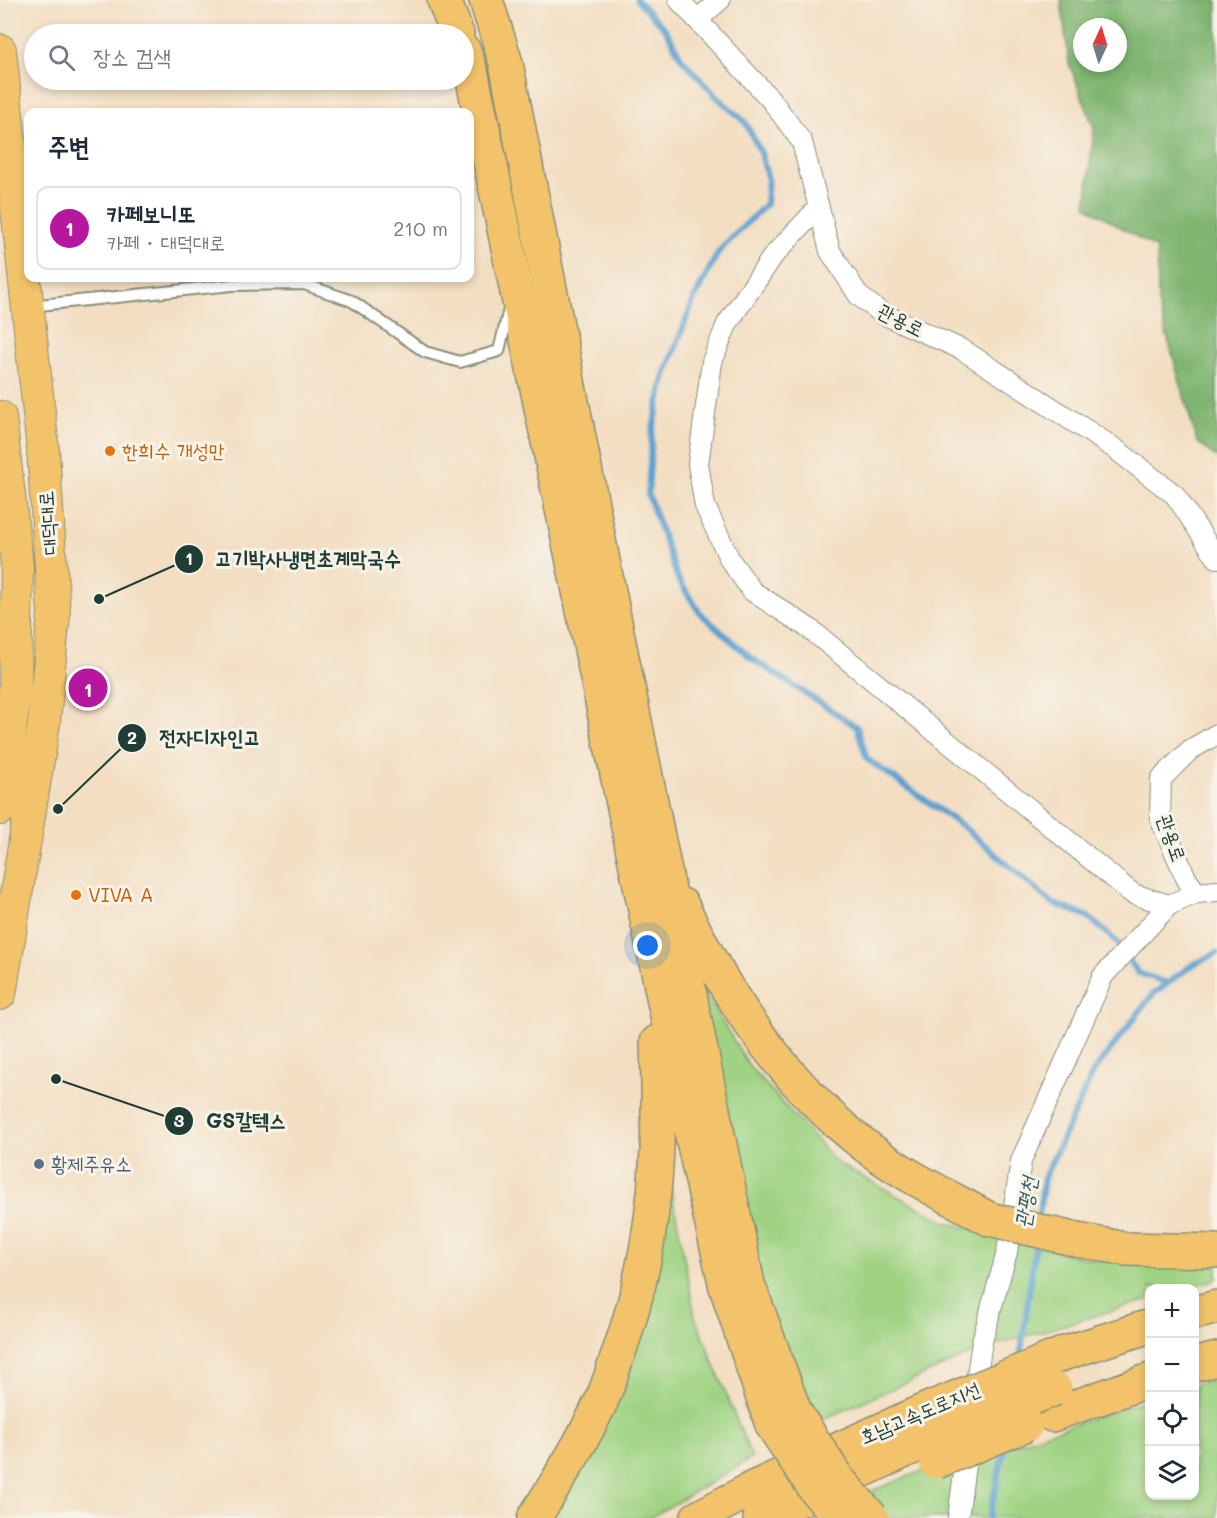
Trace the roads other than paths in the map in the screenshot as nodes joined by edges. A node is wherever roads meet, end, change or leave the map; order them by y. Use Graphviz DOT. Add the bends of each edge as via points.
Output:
graph roads {
  1 [pos="444,0"];
  2 [pos="486,0"];
  3 [pos="679,0"];
  4 [pos="720,0"];
  5 [pos="698,19"];
  6 [pos="453,24"];
  7 [pos="0,50"];
  8 [pos="474,85"];
  9 [pos="819,207"];
  10 [pos="24,262"];
  11 [pos="26,282"];
  12 [pos="515,282"];
  13 [pos="29,306"];
  14 [pos="0,417"];
  15 [pos="1217,558"];
  16 [pos="1217,734"];
  17 [pos="0,809"];
  18 [pos="658,839"];
  19 [pos="1217,891"];
  20 [pos="1197,893"];
  21 [pos="1163,911"];
  22 [pos="649,930"];
  23 [pos="0,994"];
  24 [pos="1217,1251"];
  25 [pos="1217,1307"];
  26 [pos="1199,1312"];
  27 [pos="1145,1327"];
  28 [pos="1217,1336"];
  29 [pos="1199,1341"];
  30 [pos="1145,1358"];
  31 [pos="1217,1359"];
  32 [pos="1199,1364"];
  33 [pos="1145,1381"];
  34 [pos="1054,1402"];
  35 [pos="783,1418"];
  36 [pos="930,1437"];
  37 [pos="534,1518"];
  38 [pos="698,1518"];
  39 [pos="760,1518"];
  40 [pos="798,1518"];
  41 [pos="841,1518"];
  42 [pos="872,1518"];
  43 [pos="958,1518"];
  1 -- 6 [label="highway"];
  2 -- 18 [label="highway" via="506,63"];
  3 -- 5 [label="street, 관용로"];
  4 -- 5 [label="street"];
  5 -- 9 [label="street, 관용로" via="772,101 802,142"];
  7 -- 10 [label="main road, 대덕대로"];
  8 -- 12 [label="highway"];
  9 -- 15 [label="street, 관용로" via="830,251 859,296 883,314 963,350 1114,448 1175,495"];
  9 -- 21 [label="street" via="773,255 727,324 712,362 698,464 705,506 730,560 752,591 810,628 1133,894"];
  11 -- 13 [label="main road, 대덕대로"];
  12 -- 13 [label="lane" via="499,351 460,362 425,352 352,301 304,284 232,285"];
  12 -- 22 [label="highway"];
  13 -- 23 [label="main road, 대덕대로" via="54,613 44,723"];
  14 -- 17 [label="main road, 대덕대로" via="17,566 15,691"];
  16 -- 20 [label="street, 관용로" via="1190,750 1161,779 1160,818 1187,880"];
  18 -- 24 [label="highway, bridge" via="676,892 739,1007 797,1083 864,1145 988,1219 1126,1249"];
  18 -- 35 [label="highway" via="748,1284"];
  19 -- 20 [label="street"];
  20 -- 21 [label="street"];
  21 -- 43 [label="street" via="1103,976 1021,1161 1007,1252 982,1341"];
  22 -- 35 [label="highway" via="726,1287"];
  22 -- 37 [label="highway" via="656,1006 659,1155 645,1261 601,1402 566,1469"];
  25 -- 26 [label="highway"];
  27 -- 36 [label="highway, 호남고속도로지선, bridge" via="1065,1353"];
  28 -- 29 [label="highway"];
  30 -- 34 [label="highway"];
  31 -- 32 [label="highway"];
  33 -- 34 [label="highway"];
  34 -- 36 [label="highway, bridge"];
  35 -- 41 [label="highway, bridge" via="817,1492"];
  35 -- 42 [label="highway, bridge"];
  36 -- 38 [label="highway, 호남고속도로지선" via="753,1488"];
  36 -- 39 [label="highway, 호남고속도로지선"];
  36 -- 40 [label="highway" via="892,1477"];
}
